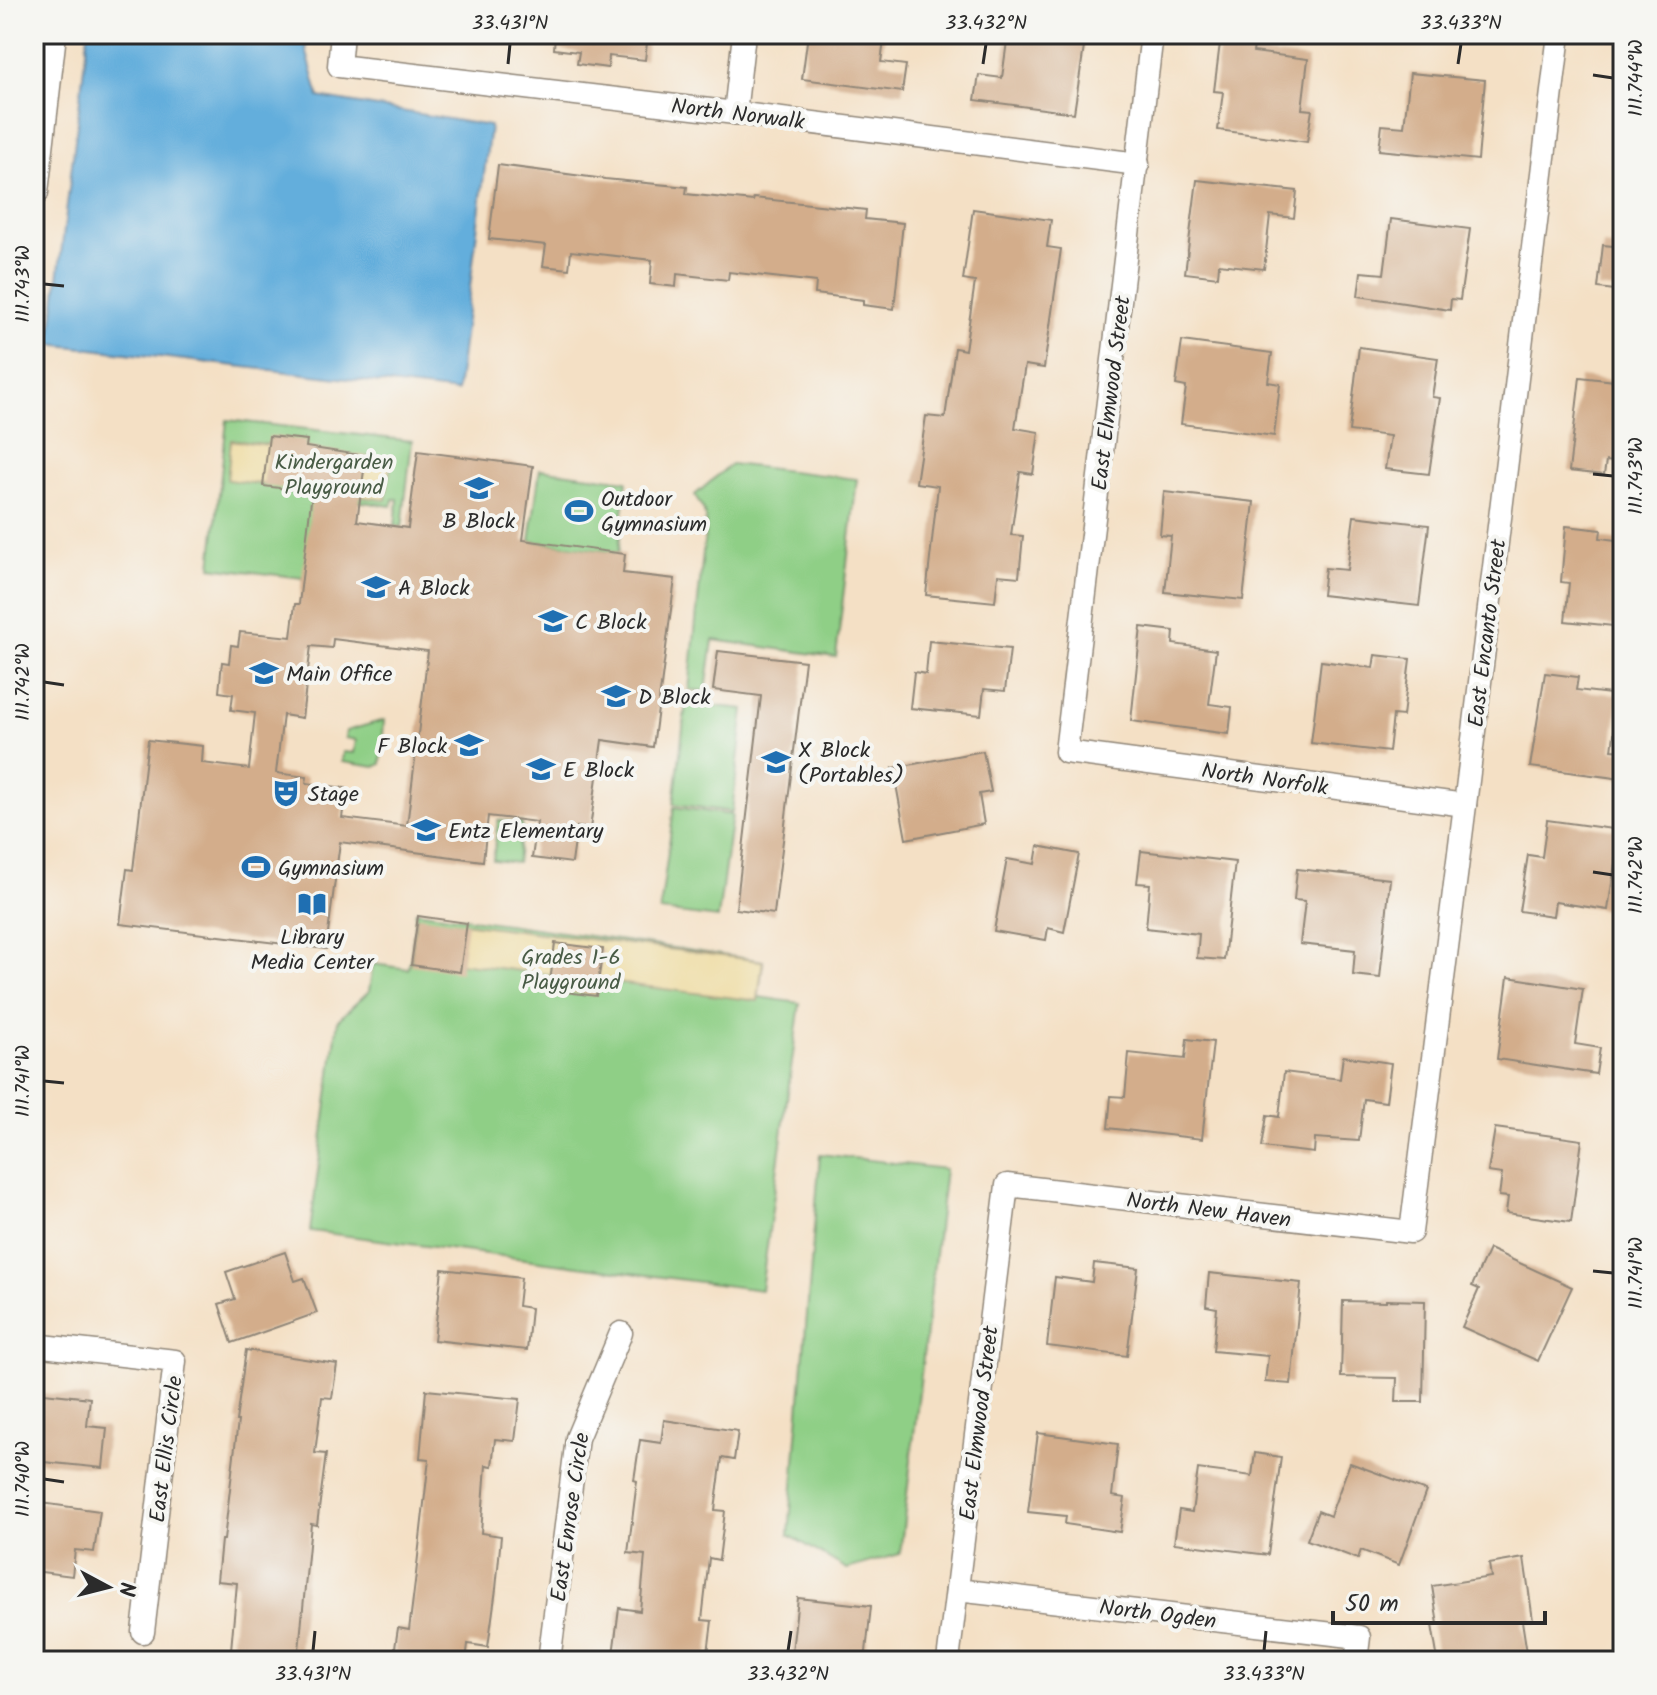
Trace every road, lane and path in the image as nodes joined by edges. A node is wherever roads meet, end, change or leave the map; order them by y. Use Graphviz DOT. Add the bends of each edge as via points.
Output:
graph roads {
  1 [pos="52,34"];
  2 [pos="342,34"];
  3 [pos="744,34"];
  4 [pos="1152,34"];
  5 [pos="1559,34"];
  6 [pos="735,113"];
  7 [pos="1138,164"];
  8 [pos="34,192"];
  9 [pos="1066,752"];
  10 [pos="1465,805"];
  11 [pos="1007,1185"];
  12 [pos="1411,1232"];
  13 [pos="621,1333"];
  14 [pos="34,1345"];
  15 [pos="957,1590"];
  16 [pos="143,1632"];
  17 [pos="549,1661"];
  18 [pos="948,1661"];
  19 [pos="1356,1661"];
  1 -- 8 [label="street"];
  2 -- 6 [label="street, North Norwalk" via="339,66"];
  3 -- 6 [label="street"];
  4 -- 7 [label="street, East Elmwood Street"];
  5 -- 10 [label="street, East Encanto Street"];
  6 -- 7 [label="street, North Norwalk"];
  7 -- 9 [label="street, East Elmwood Street"];
  9 -- 10 [label="street, North Norfolk"];
  10 -- 12 [label="street, East Encanto Street"];
  11 -- 12 [label="street, North New Haven"];
  11 -- 15 [label="street, East Elmwood Street"];
  13 -- 17 [label="street, East Enrose Circle" via="577,1438"];
  14 -- 16 [label="street, East Ellis Circle" via="175,1361"];
  15 -- 18 [label="street, East Elmwood Street"];
  15 -- 19 [label="street, North Ogden" via="1359,1637"];
}
